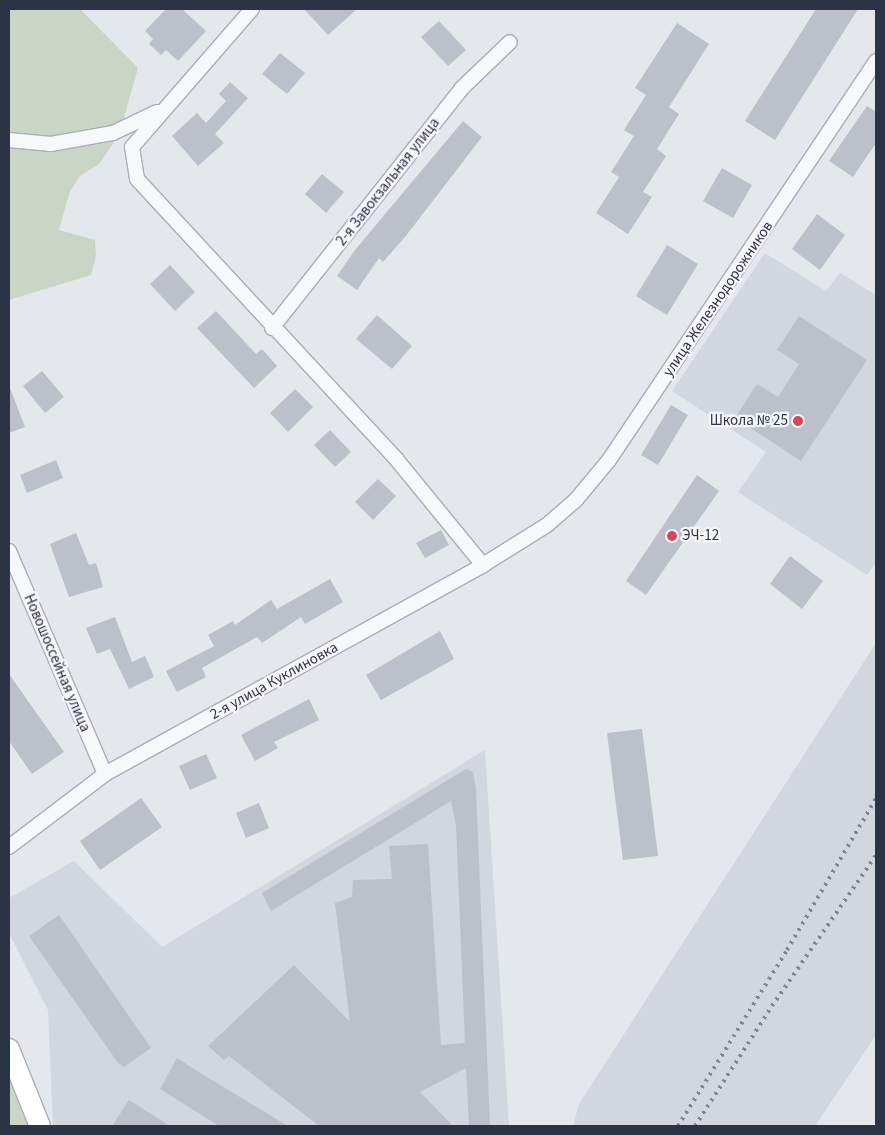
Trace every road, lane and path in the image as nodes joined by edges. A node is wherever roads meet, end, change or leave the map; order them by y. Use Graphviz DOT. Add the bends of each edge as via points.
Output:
graph roads {
  1 [pos="252,9"];
  2 [pos="510,42"];
  3 [pos="876,62"];
  4 [pos="162,109"];
  5 [pos="9,140"];
  6 [pos="272,328"];
  7 [pos="547,525"];
  8 [pos="9,551"];
  9 [pos="483,565"];
  10 [pos="105,774"];
  11 [pos="9,847"];
  12 [pos="9,1049"];
  13 [pos="40,1126"];
  1 -- 4 [label="street"];
  2 -- 6 [label="street, 2-я Завокзальная улица" via="462,88"];
  3 -- 7 [label="street, улица Железнодорожников" via="609,460 575,501"];
  4 -- 5 [label="street" via="113,133 51,144"];
  4 -- 6 [label="street" via="132,147 136,179"];
  6 -- 9 [label="street" via="397,460"];
  7 -- 9 [label="street, 2-я улица Куклиновка"];
  8 -- 10 [label="street, Новошоссейная улица"];
  9 -- 10 [label="street, 2-я улица Куклиновка"];
  10 -- 11 [label="street, 2-я улица Куклиновка"];
  12 -- 13 [label="main road"];
}
